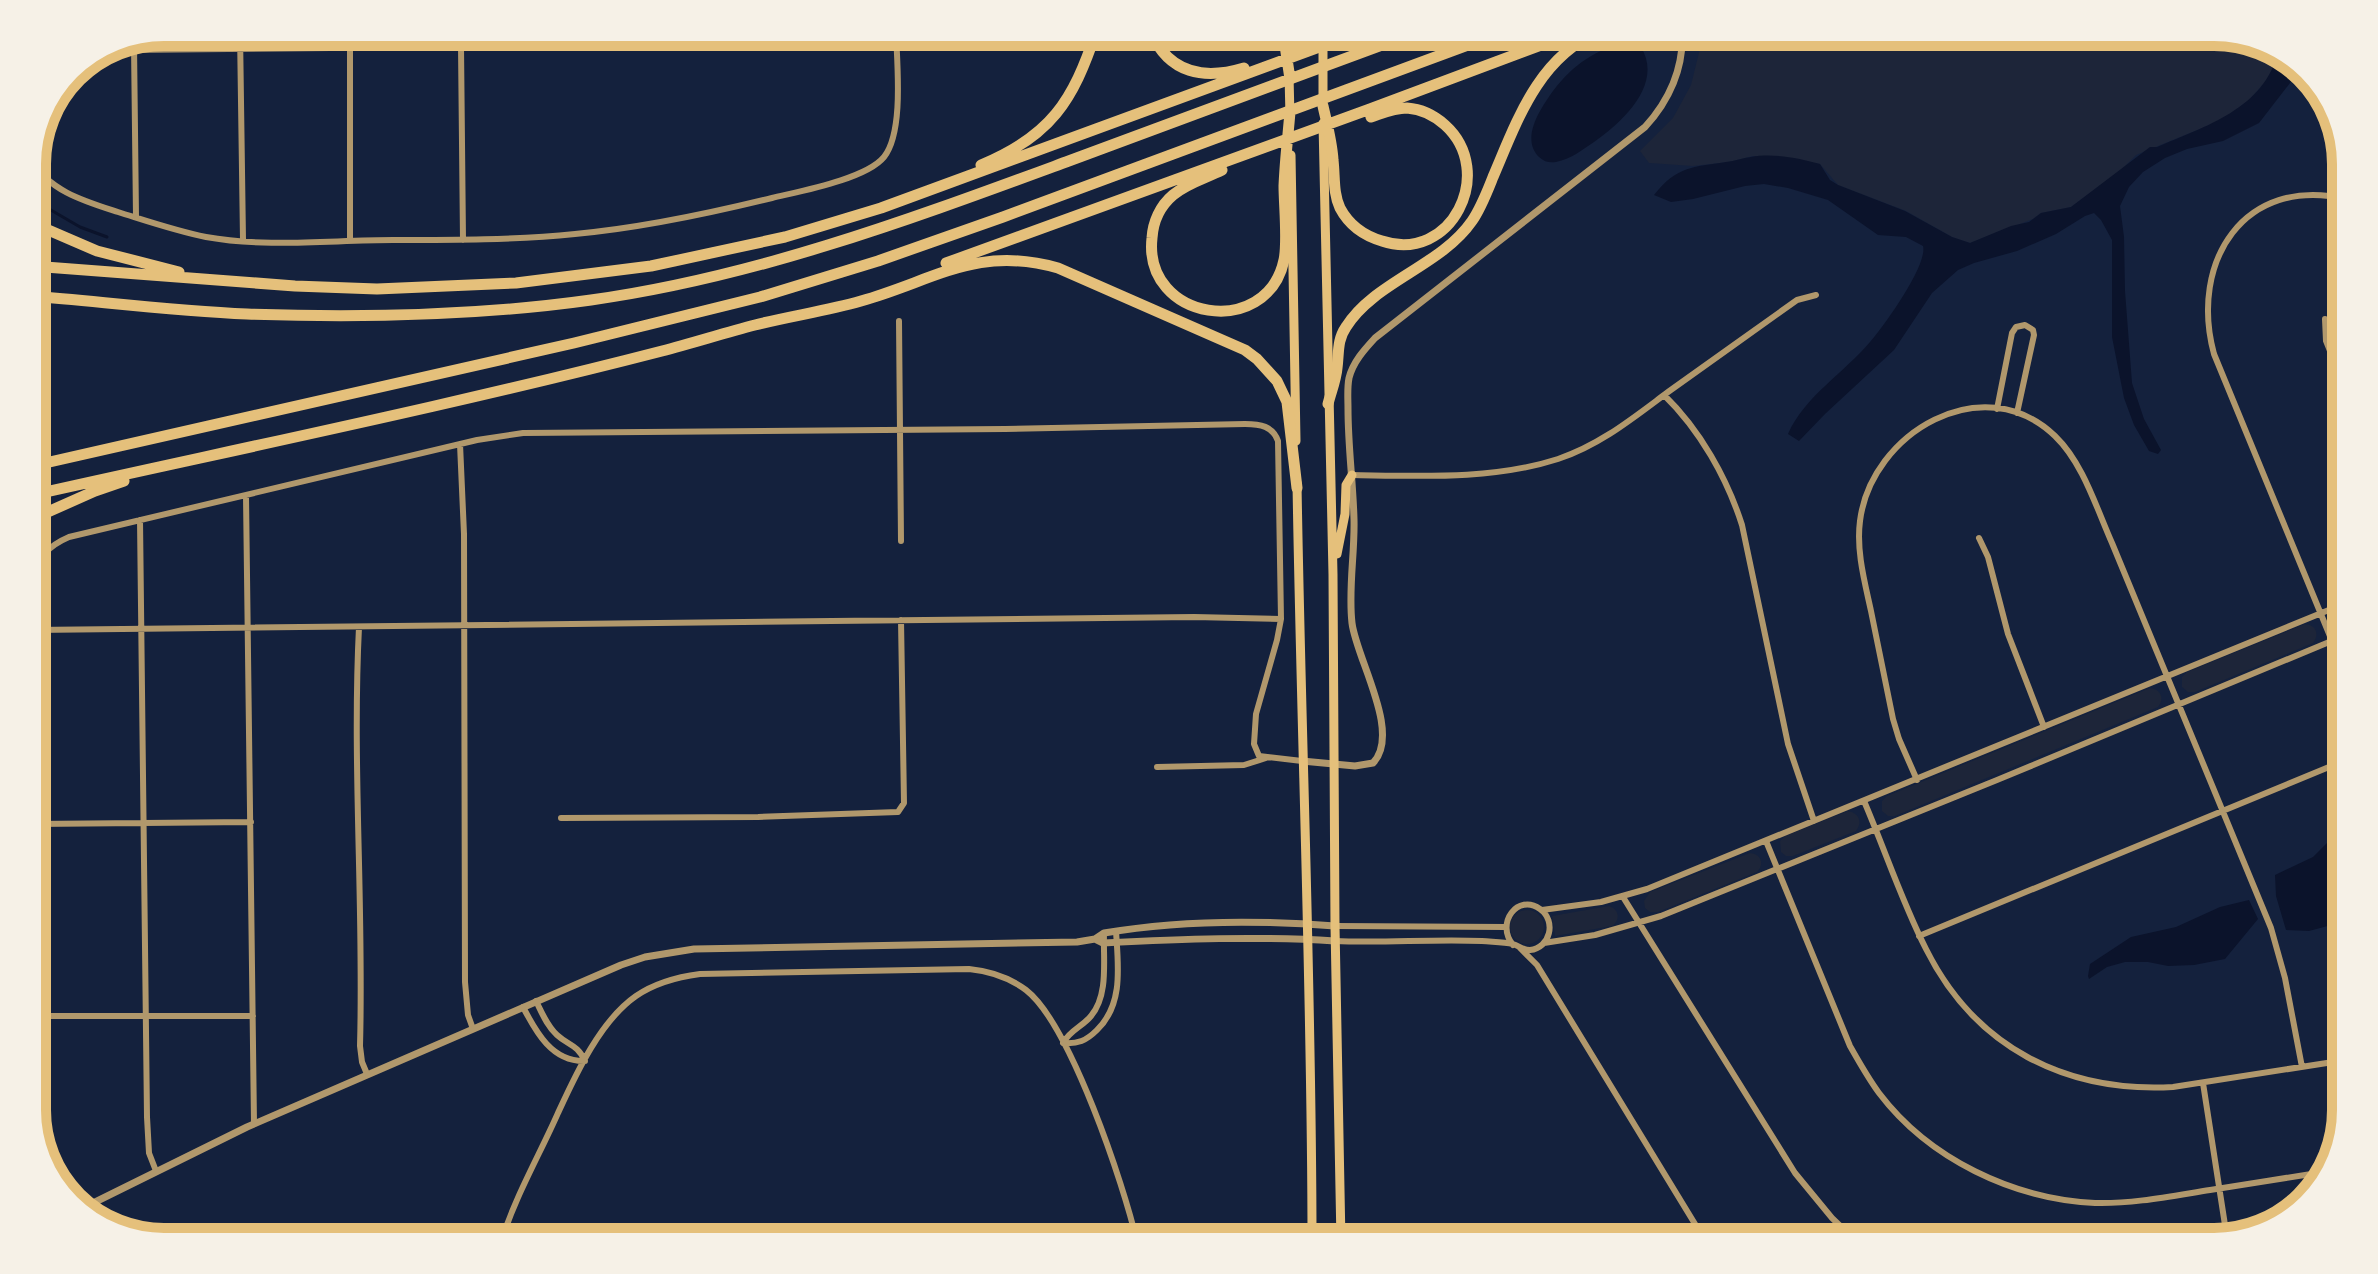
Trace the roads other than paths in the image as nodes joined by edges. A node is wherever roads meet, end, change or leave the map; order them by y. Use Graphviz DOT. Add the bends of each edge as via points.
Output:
graph roads {
  1 [pos="241,46"];
  2 [pos="350,46"];
  3 [pos="461,46"];
  4 [pos="896,46"];
  5 [pos="1090,46"];
  6 [pos="1159,46"];
  7 [pos="1287,46"];
  8 [pos="1322,46"];
  9 [pos="1323,46"];
  10 [pos="1379,46"];
  11 [pos="1465,46"];
  12 [pos="1538,46"];
  13 [pos="1575,46"];
  14 [pos="1682,46"];
  15 [pos="148,47"];
  16 [pos="241,49"];
  17 [pos="134,50"];
  18 [pos="1311,50"];
  19 [pos="1290,79"];
  20 [pos="1323,106"];
  21 [pos="1290,112"];
  22 [pos="1308,131"];
  23 [pos="1264,148"];
  24 [pos="1328,160"];
  25 [pos="1288,176"];
  26 [pos="46,178"];
  27 [pos="927,192"];
  28 [pos="2332,196"];
  29 [pos="136,217"];
  30 [pos="46,229"];
  31 [pos="243,240"];
  32 [pos="463,240"];
  33 [pos="350,241"];
  34 [pos="46,267"];
  35 [pos="231,282"];
  36 [pos="1816,295"];
  37 [pos="46,297"];
  38 [pos="794,316"];
  39 [pos="2325,319"];
  40 [pos="899,321"];
  41 [pos="2332,356"];
  42 [pos="1664,395"];
  43 [pos="1328,404"];
  44 [pos="1997,409"];
  45 [pos="2017,413"];
  46 [pos="899,430"];
  47 [pos="460,444"];
  48 [pos="46,463"];
  49 [pos="176,464"];
  50 [pos="1352,475"];
  51 [pos="1297,488"];
  52 [pos="46,492"];
  53 [pos="246,496"];
  54 [pos="46,513"];
  55 [pos="140,520"];
  56 [pos="1979,538"];
  57 [pos="901,541"];
  58 [pos="46,550"];
  59 [pos="1333,574"];
  60 [pos="2332,608"];
  61 [pos="2320,613"];
  62 [pos="1281,619"];
  63 [pos="901,620"];
  64 [pos="464,626"];
  65 [pos="359,627"];
  66 [pos="248,628"];
  67 [pos="141,629"];
  68 [pos="46,630"];
  69 [pos="2332,641"];
  70 [pos="2167,676"];
  71 [pos="2178,705"];
  72 [pos="2044,727"];
  73 [pos="1266,758"];
  74 [pos="1302,761"];
  75 [pos="1333,764"];
  76 [pos="2332,766"];
  77 [pos="1157,767"];
  78 [pos="1917,780"];
  79 [pos="1864,801"];
  80 [pos="2221,811"];
  81 [pos="561,818"];
  82 [pos="1814,821"];
  83 [pos="143,822"];
  84 [pos="251,822"];
  85 [pos="46,824"];
  86 [pos="1876,829"];
  87 [pos="1766,841"];
  88 [pos="1777,869"];
  89 [pos="1623,897"];
  90 [pos="1542,910"];
  91 [pos="1639,923"];
  92 [pos="1308,924"];
  93 [pos="1335,926"];
  94 [pos="1506,927"];
  95 [pos="1116,931"];
  96 [pos="1104,933"];
  97 [pos="1919,936"];
  98 [pos="1095,939"];
  99 [pos="1308,939"];
  100 [pos="1335,941"];
  101 [pos="1117,942"];
  102 [pos="1103,943"];
  103 [pos="1542,945"];
  104 [pos="1517,946"];
  105 [pos="1537,965"];
  106 [pos="536,1001"];
  107 [pos="523,1007"];
  108 [pos="46,1016"];
  109 [pos="146,1016"];
  110 [pos="253,1016"];
  111 [pos="473,1029"];
  112 [pos="1063,1043"];
  113 [pos="585,1061"];
  114 [pos="2332,1062"];
  115 [pos="2302,1067"];
  116 [pos="367,1074"];
  117 [pos="2203,1083"];
  118 [pos="254,1124"];
  119 [pos="156,1171"];
  120 [pos="2313,1174"];
  121 [pos="2220,1189"];
  122 [pos="92,1203"];
  123 [pos="2225,1227"];
  124 [pos="506,1228"];
  125 [pos="1134,1228"];
  126 [pos="1312,1228"];
  127 [pos="1341,1228"];
  128 [pos="1697,1228"];
  129 [pos="1842,1228"];
  1 -- 16 [label="street"];
  2 -- 3 [label="street"];
  2 -- 16 [label="street"];
  2 -- 33 [label="street"];
  3 -- 32 [label="street"];
  4 -- 32 [label="street" via="896,129 890,147 870,169 642,226"];
  5 -- 27 [label="highway" via="1070,95 1039,132 1008,154"];
  6 -- 18 [label="highway" via="1180,66 1199,74 1228,73"];
  7 -- 19 [label="highway"];
  8 -- 18 [label="highway"];
  9 -- 20 [label="main road"];
  10 -- 37 [label="highway" via="882,229 783,259 630,294 521,308 361,316 245,314"];
  11 -- 48 [label="highway" via="878,261 760,297"];
  12 -- 22 [label="highway"];
  13 -- 43 [label="highway" via="1534,88 1481,206 1463,233 1367,303 1346,327"];
  14 -- 50 [label="street" via="1672,88 1645,127 1363,350 1348,383"];
  15 -- 16 [label="street"];
  16 -- 31 [label="street"];
  17 -- 29 [label="street"];
  18 -- 27 [label="highway"];
  19 -- 21 [label="main road"];
  20 -- 24 [label="highway"];
  21 -- 25 [label="highway"];
  22 -- 23 [label="highway"];
  22 -- 24 [label="highway" via="1406,108 1427,113 1447,127 1461,147 1468,173 1466,195 1455,217 1432,237 1386,243 1359,231 1344,215"];
  23 -- 25 [label="highway" via="1186,186 1163,206 1151,242 1156,270 1167,288 1196,308 1220,312 1260,297 1285,259"];
  23 -- 38 [label="highway"];
  24 -- 43 [label="main road"];
  25 -- 51 [label="main road"];
  26 -- 29 [label="street" via="79,198"];
  27 -- 35 [label="highway" via="736,249 594,274 377,289"];
  28 -- 61 [label="street" via="2295,195 2256,211 2216,260 2206,306 2214,354"];
  29 -- 31 [label="street" via="208,237"];
  30 -- 35 [label="highway" via="135,262"];
  31 -- 33 [label="street"];
  32 -- 33 [label="street"];
  34 -- 35 [label="highway"];
  36 -- 42 [label="street" via="1797,300"];
  38 -- 49 [label="highway" via="513,388"];
  38 -- 51 [label="highway" via="861,301 978,262 1015,260 1058,268 1257,359 1287,402"];
  39 -- 41 [label="street"];
  40 -- 46 [label="street"];
  42 -- 50 [label="street" via="1604,438 1540,464 1487,472"];
  42 -- 82 [label="street" via="1713,459 1735,503 1788,744"];
  43 -- 59 [label="main road"];
  44 -- 45 [label="street"];
  44 -- 45 [label="street" via="2012,333 2025,325 2034,335"];
  44 -- 78 [label="street" via="1950,413 1910,434 1885,459 1862,507 1859,540 1866,590 1893,719"];
  45 -- 70 [label="street" via="2056,437 2076,465"];
  46 -- 47 [label="street" via="523,433"];
  46 -- 57 [label="street"];
  46 -- 62 [label="street" via="1265,426 1278,441"];
  47 -- 53 [label="street"];
  47 -- 64 [label="street"];
  49 -- 52 [label="highway"];
  49 -- 54 [label="highway"];
  50 -- 59 [label="main road" via="1346,485"];
  50 -- 75 [label="street" via="1352,621 1382,740 1373,763"];
  51 -- 74 [label="main road"];
  53 -- 55 [label="street"];
  53 -- 66 [label="street"];
  55 -- 58 [label="street" via="58,542"];
  55 -- 67 [label="street"];
  56 -- 72 [label="street"];
  59 -- 75 [label="main road"];
  60 -- 61 [label="street"];
  61 -- 69 [label="street"];
  61 -- 70 [label="street"];
  62 -- 63 [label="street"];
  62 -- 73 [label="street" via="1254,732 1259,756"];
  63 -- 64 [label="street"];
  63 -- 81 [label="street" via="904,803 894,813"];
  64 -- 65 [label="street"];
  64 -- 111 [label="street" via="465,982"];
  65 -- 66 [label="street"];
  65 -- 116 [label="street" via="360,1046"];
  66 -- 67 [label="street"];
  66 -- 84 [label="street"];
  67 -- 68 [label="street"];
  67 -- 83 [label="street"];
  69 -- 71 [label="street"];
  70 -- 71 [label="street"];
  70 -- 72 [label="street"];
  71 -- 80 [label="street"];
  71 -- 86 [label="street"];
  72 -- 78 [label="street"];
  73 -- 74 [label="street"];
  73 -- 77 [label="street" via="1244,765"];
  74 -- 75 [label="street"];
  74 -- 92 [label="main road"];
  75 -- 93 [label="main road"];
  76 -- 80 [label="street"];
  78 -- 79 [label="street"];
  79 -- 82 [label="street"];
  79 -- 86 [label="street"];
  80 -- 97 [label="street"];
  80 -- 115 [label="street" via="2271,928"];
  82 -- 87 [label="street"];
  83 -- 84 [label="street"];
  83 -- 85 [label="street"];
  83 -- 109 [label="street"];
  84 -- 110 [label="street"];
  86 -- 88 [label="street"];
  86 -- 97 [label="street"];
  87 -- 88 [label="street"];
  87 -- 89 [label="street"];
  88 -- 91 [label="street"];
  88 -- 121 [label="street" via="1850,1046 1881,1095 1943,1152 1980,1174 2069,1201 2125,1202"];
  89 -- 90 [label="street"];
  89 -- 91 [label="street"];
  90 -- 94 [label="street" via="1517,908"];
  90 -- 103 [label="street" via="1550,923"];
  91 -- 103 [label="street"];
  91 -- 129 [label="street" via="1795,1173"];
  92 -- 93 [label="street"];
  92 -- 95 [label="street" via="1190,924"];
  92 -- 99 [label="main road"];
  93 -- 94 [label="street"];
  93 -- 100 [label="main road"];
  94 -- 104 [label="street"];
  95 -- 96 [label="street"];
  95 -- 101 [label="street"];
  96 -- 98 [label="street"];
  96 -- 102 [label="street"];
  97 -- 117 [label="street" via="1965,1007 1997,1038 2037,1063 2074,1078 2125,1087"];
  98 -- 102 [label="street"];
  98 -- 106 [label="street" via="694,949 621,965"];
  99 -- 100 [label="street"];
  99 -- 101 [label="street"];
  99 -- 126 [label="main road"];
  100 -- 104 [label="street"];
  100 -- 127 [label="main road"];
  101 -- 102 [label="street"];
  101 -- 112 [label="street" via="1117,992 1111,1013 1085,1040"];
  102 -- 112 [label="street" via="1099,1003"];
  103 -- 104 [label="street" via="1526,950"];
  103 -- 105 [label="street"];
  104 -- 105 [label="street"];
  105 -- 128 [label="street"];
  106 -- 107 [label="street"];
  106 -- 113 [label="street" via="554,1033 577,1048"];
  107 -- 111 [label="street"];
  107 -- 113 [label="street" via="545,1043 569,1059"];
  108 -- 109 [label="street"];
  109 -- 110 [label="street"];
  109 -- 119 [label="street" via="149,1153"];
  110 -- 118 [label="street"];
  111 -- 116 [label="street"];
  112 -- 113 [label="street" via="1046,1012 1025,990 985,971 700,974 667,981 635,997 607,1025"];
  112 -- 125 [label="street"];
  113 -- 124 [label="street"];
  114 -- 115 [label="street"];
  115 -- 117 [label="street"];
  116 -- 118 [label="street"];
  117 -- 121 [label="street"];
  118 -- 119 [label="street"];
  119 -- 122 [label="street"];
  120 -- 121 [label="street"];
  121 -- 123 [label="street"];
}
